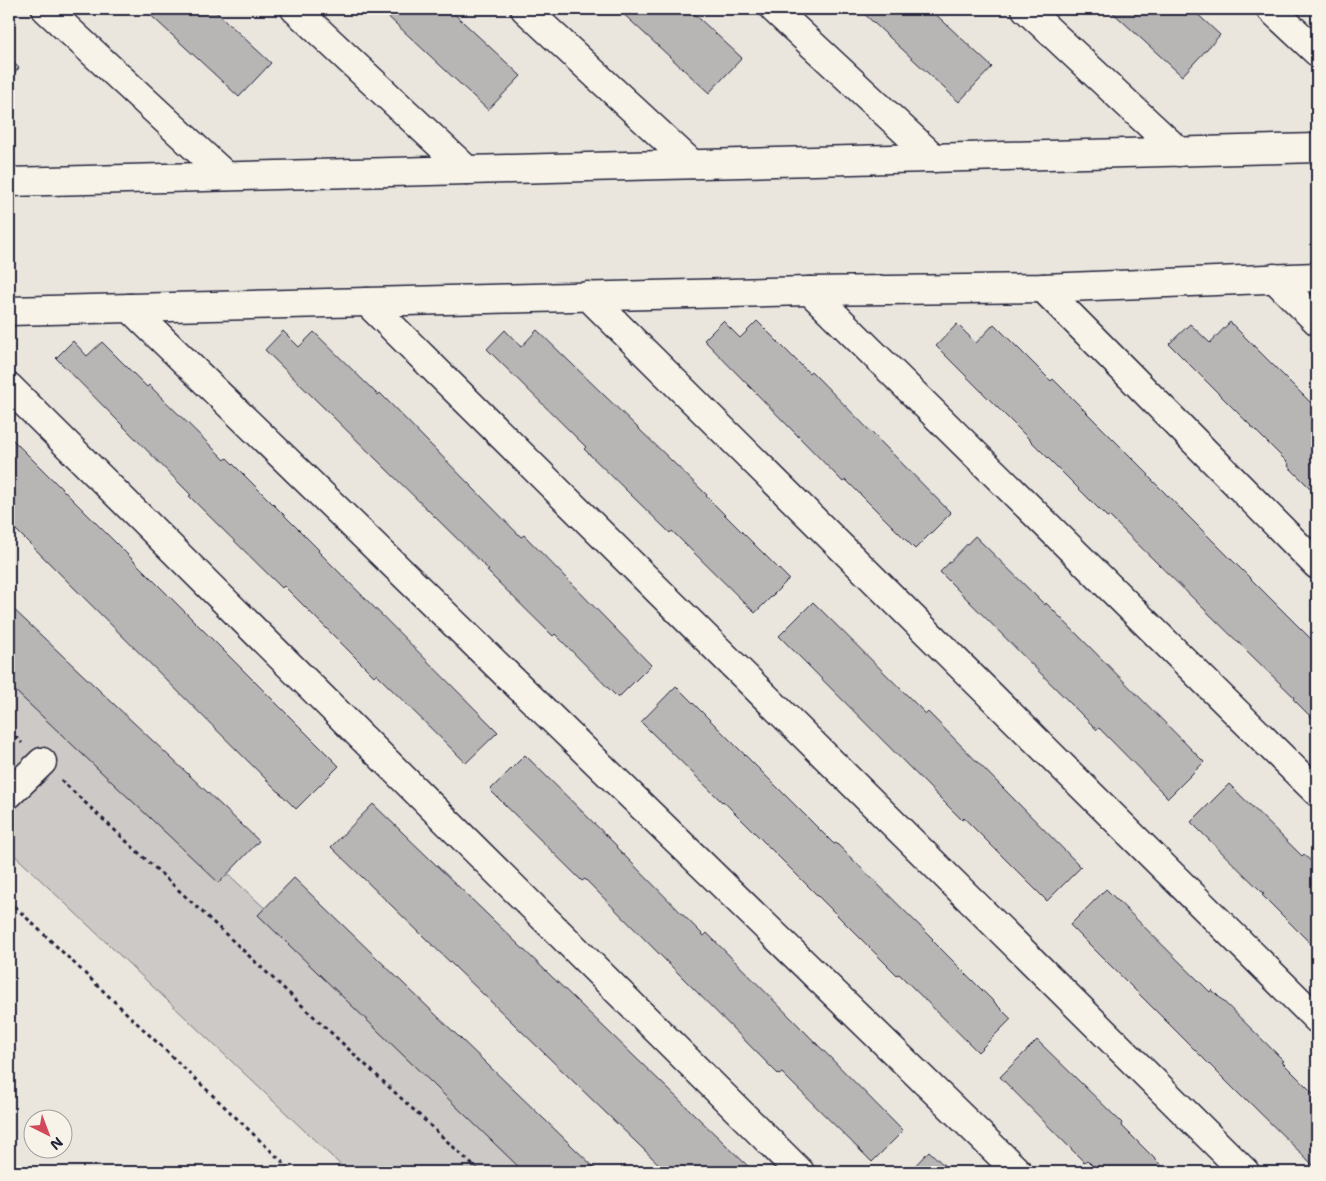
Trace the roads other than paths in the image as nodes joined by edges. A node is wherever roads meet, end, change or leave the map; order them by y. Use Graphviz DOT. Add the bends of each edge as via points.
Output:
graph roads {
  1 [pos="46,9"];
  2 [pos="295,9"];
  3 [pos="526,9"];
  4 [pos="774,9"];
  5 [pos="1026,9"];
  6 [pos="1272,9"];
  7 [pos="1317,52"];
  8 [pos="1317,148"];
  9 [pos="1179,152"];
  10 [pos="934,158"];
  11 [pos="692,164"];
  12 [pos="467,170"];
  13 [pos="226,176"];
  14 [pos="9,182"];
  15 [pos="1317,277"];
  16 [pos="1274,278"];
  17 [pos="1044,288"];
  18 [pos="810,291"];
  19 [pos="588,296"];
  20 [pos="367,302"];
  21 [pos="130,308"];
  22 [pos="9,311"];
  23 [pos="1317,321"];
  24 [pos="9,387"];
  25 [pos="1317,565"];
  26 [pos="42,762"];
  27 [pos="1317,792"];
  28 [pos="9,794"];
  29 [pos="1317,1019"];
  30 [pos="800,1172"];
  31 [pos="1018,1172"];
  32 [pos="1245,1172"];
  1 -- 13 [label="street"];
  2 -- 12 [label="street"];
  3 -- 11 [label="street"];
  4 -- 10 [label="street"];
  5 -- 9 [label="street"];
  6 -- 7 [label="street"];
  8 -- 9 [label="street"];
  9 -- 10 [label="street"];
  10 -- 11 [label="street"];
  11 -- 12 [label="street"];
  12 -- 13 [label="street"];
  13 -- 14 [label="street"];
  15 -- 16 [label="street"];
  16 -- 17 [label="street"];
  16 -- 23 [label="street"];
  17 -- 18 [label="street"];
  17 -- 25 [label="street"];
  18 -- 19 [label="street"];
  18 -- 27 [label="street"];
  19 -- 20 [label="street"];
  19 -- 29 [label="street"];
  20 -- 21 [label="street"];
  20 -- 32 [label="street"];
  21 -- 22 [label="street"];
  21 -- 31 [label="street"];
  24 -- 30 [label="street"];
  26 -- 28 [label="street"];
}
